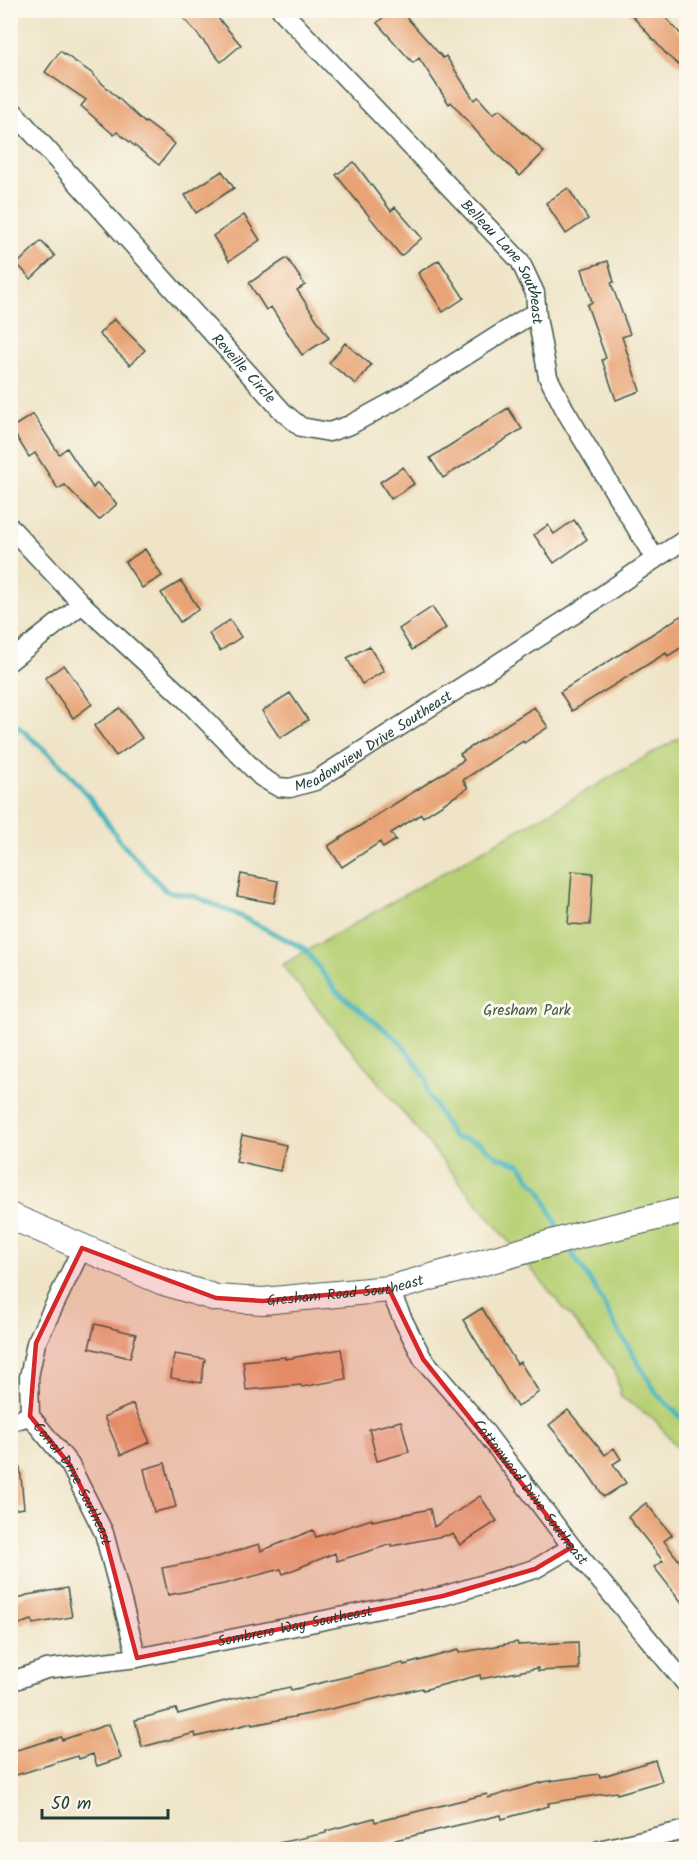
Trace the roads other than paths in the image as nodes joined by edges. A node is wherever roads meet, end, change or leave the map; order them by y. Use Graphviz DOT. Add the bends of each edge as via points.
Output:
graph roads {
  1 [pos="281,10"];
  2 [pos="10,108"];
  3 [pos="537,317"];
  4 [pos="10,527"];
  5 [pos="687,539"];
  6 [pos="655,559"];
  7 [pos="82,604"];
  8 [pos="10,661"];
  9 [pos="687,1210"];
  10 [pos="10,1216"];
  11 [pos="82,1248"];
  12 [pos="389,1289"];
  13 [pos="30,1416"];
  14 [pos="10,1422"];
  15 [pos="572,1547"];
  16 [pos="137,1658"];
  17 [pos="10,1682"];
  18 [pos="687,1684"];
  19 [pos="687,1830"];
  20 [pos="599,1850"];
  1 -- 3 [label="street, Belleau Lane Southeast" via="520,261 535,292"];
  2 -- 3 [label="street, Reveille Circle" via="284,413 302,427 329,432 350,425 527,317"];
  3 -- 6 [label="street, Belleau Lane Southeast" via="548,377"];
  4 -- 7 [label="street, Meadowview Drive Southeast"];
  5 -- 6 [label="street, Meadowview Drive Southeast"];
  6 -- 7 [label="street, Meadowview Drive Southeast" via="315,782 290,788 278,787 261,777 186,700"];
  7 -- 8 [label="street"];
  9 -- 12 [label="street, Gresham Road Southeast" via="580,1235"];
  10 -- 11 [label="street, Gresham Road Southeast"];
  11 -- 12 [label="street, Gresham Road Southeast" via="161,1281 216,1298 263,1301"];
  11 -- 13 [label="street, Corral Drive Southeast" via="36,1343 29,1377"];
  12 -- 15 [label="street, Cottonwood Drive Southeast" via="423,1359 476,1420"];
  13 -- 14 [label="street"];
  13 -- 16 [label="street, Corral Drive Southeast" via="70,1465 104,1533"];
  15 -- 16 [label="street, Sombrero Way Southeast" via="535,1569 443,1596"];
  15 -- 18 [label="street, Cottonwood Drive Southeast"];
  16 -- 17 [label="street, Sombrero Way Southeast" via="46,1669"];
  19 -- 20 [label="street"];
}
